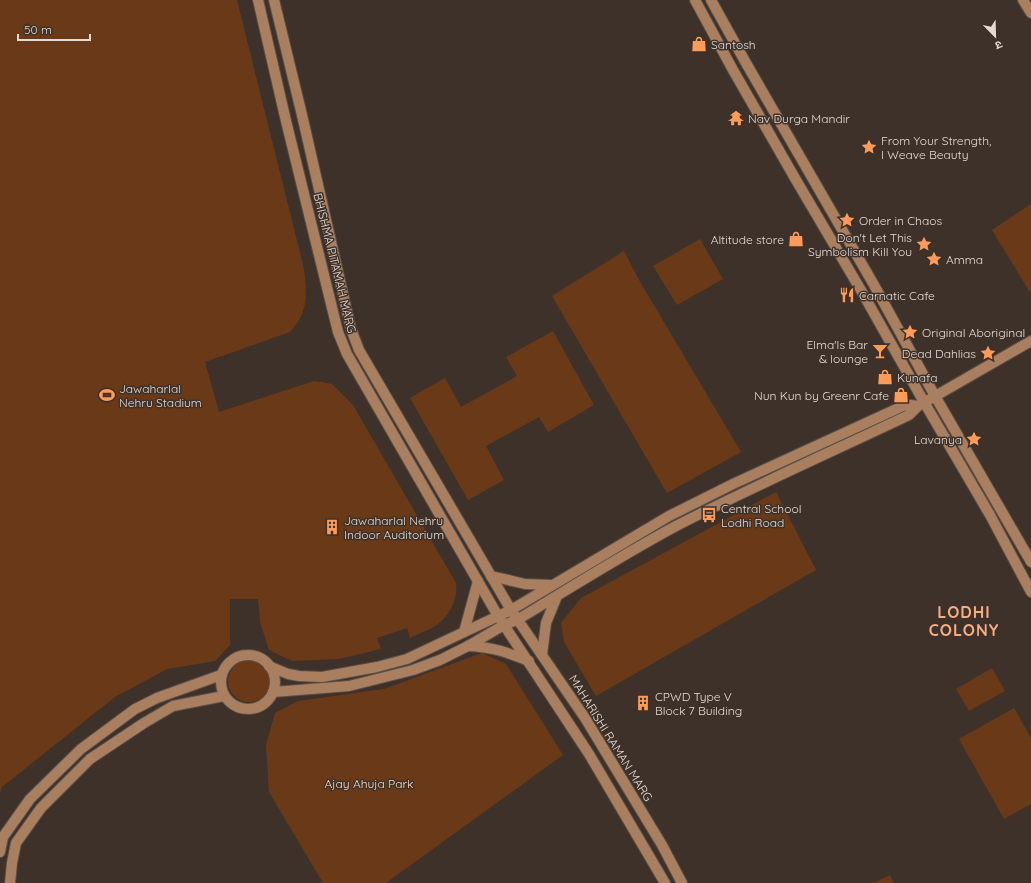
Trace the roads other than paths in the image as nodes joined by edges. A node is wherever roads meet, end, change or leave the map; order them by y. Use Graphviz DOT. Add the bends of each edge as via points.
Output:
graph roads {
  1 [pos="258,0"];
  2 [pos="274,0"];
  3 [pos="695,0"];
  4 [pos="711,0"];
  5 [pos="1024,0"];
  6 [pos="1031,13"];
  7 [pos="1031,342"];
  8 [pos="935,396"];
  9 [pos="921,404"];
  10 [pos="1031,562"];
  11 [pos="491,576"];
  12 [pos="478,581"];
  13 [pos="551,585"];
  14 [pos="1031,592"];
  15 [pos="557,596"];
  16 [pos="511,610"];
  17 [pos="498,616"];
  18 [pos="517,620"];
  19 [pos="504,625"];
  20 [pos="464,632"];
  21 [pos="468,646"];
  22 [pos="542,655"];
  23 [pos="529,662"];
  24 [pos="270,666"];
  25 [pos="221,675"];
  26 [pos="273,692"];
  27 [pos="224,696"];
  28 [pos="0,852"];
  29 [pos="10,883"];
  30 [pos="666,883"];
  31 [pos="682,883"];
  1 -- 12 [label="street, BHISHMA PITAMAH MARG" via="338,332 348,354"];
  2 -- 11 [label="street, BHISHMA PITAMAH MARG" via="351,329 359,350"];
  3 -- 9 [label="street" via="862,292"];
  4 -- 8 [label="street" via="874,284"];
  5 -- 6 [label="street"];
  7 -- 8 [label="street"];
  8 -- 9 [label="street"];
  8 -- 10 [label="street"];
  9 -- 13 [label="street" via="903,406 694,503 639,532"];
  9 -- 14 [label="street" via="990,515"];
  9 -- 15 [label="street" via="909,416 676,526"];
  11 -- 13 [label="street" via="525,584"];
  11 -- 16 [label="street, BHISHMA PITAMAH MARG"];
  12 -- 17 [label="street, BHISHMA PITAMAH MARG"];
  12 -- 20 [label="street"];
  13 -- 16 [label="street"];
  15 -- 18 [label="street"];
  15 -- 22 [label="street" via="546,623"];
  16 -- 17 [label="street"];
  16 -- 18 [label="street, MAHARISHI RAMAN MARG"];
  17 -- 19 [label="street, BHISHMA PITAMAH MARG"];
  17 -- 20 [label="street"];
  18 -- 19 [label="street"];
  18 -- 22 [label="street, MAHARISHI RAMAN MARG"];
  19 -- 21 [label="street"];
  19 -- 23 [label="street"];
  20 -- 24 [label="street" via="407,659 377,668 322,677 288,674"];
  21 -- 23 [label="street" via="508,652"];
  21 -- 26 [label="street" via="440,660 381,679 349,686"];
  22 -- 31 [label="street, MAHARISHI RAMAN MARG" via="586,718"];
  23 -- 30 [label="street" via="590,754"];
  24 -- 25 [label="street" via="257,657 242,655 229,662"];
  24 -- 26 [label="street" via="275,683"];
  25 -- 27 [label="street"];
  25 -- 28 [label="street" via="135,708 81,749 30,799 3,838"];
  26 -- 27 [label="street" via="264,704 250,710 234,706"];
  27 -- 29 [label="street" via="173,706 90,760 41,808 16,843"];
}
